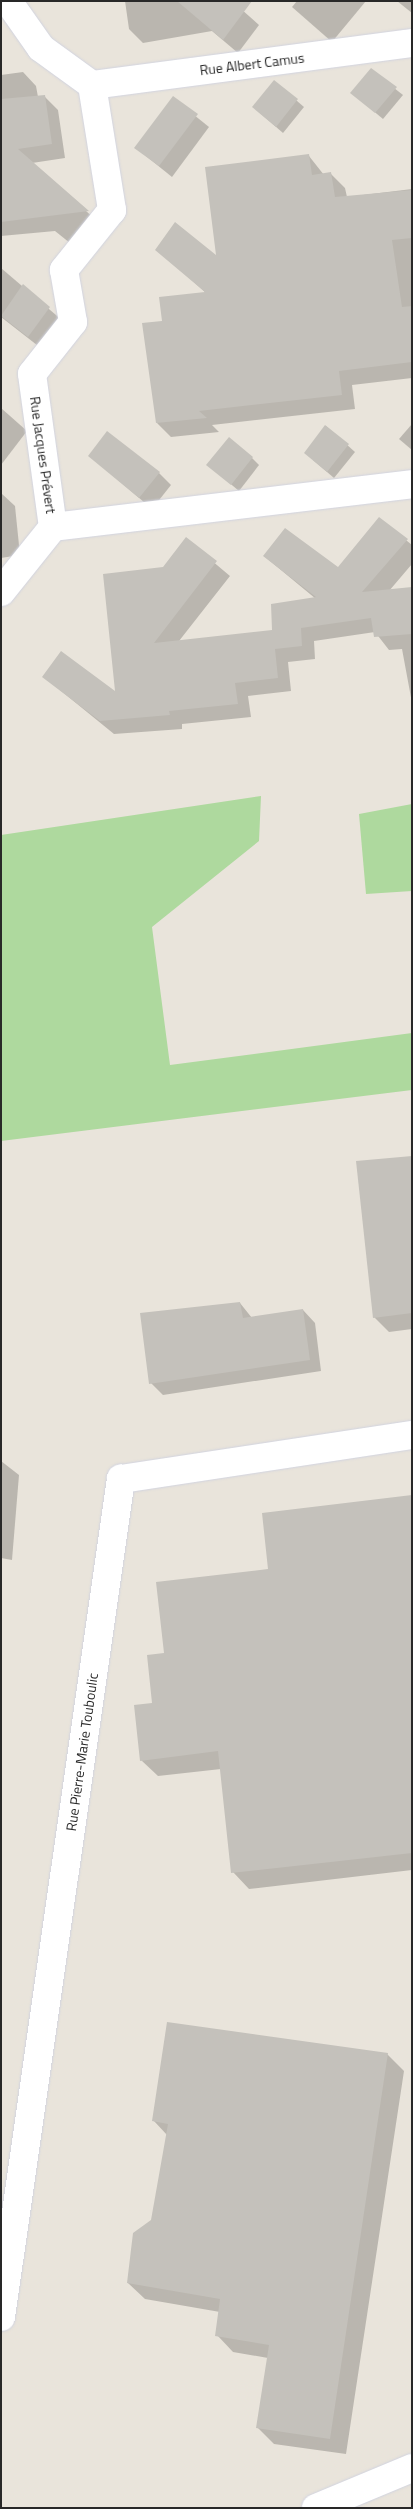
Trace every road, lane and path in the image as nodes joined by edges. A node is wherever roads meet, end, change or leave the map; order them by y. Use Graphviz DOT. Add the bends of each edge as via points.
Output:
graph roads {
  1 [pos="8,1"];
  2 [pos="412,43"];
  3 [pos="92,85"];
  4 [pos="412,484"];
  5 [pos="53,527"];
  6 [pos="1,592"];
  7 [pos="412,1435"];
  8 [pos="1,2317"];
  9 [pos="412,2468"];
  10 [pos="316,2508"];
  1 -- 3 [label="street" via="41,48"];
  2 -- 3 [label="street, Rue Albert Camus"];
  3 -- 5 [label="street, Rue Jacques Prévert" via="112,210 64,270 73,322 32,374"];
  4 -- 5 [label="street, Rue Jacques Prévert"];
  5 -- 6 [label="street"];
  7 -- 8 [label="street, Rue Pierre-Marie Touboulic" via="121,1479"];
  9 -- 10 [label="street"];
}
